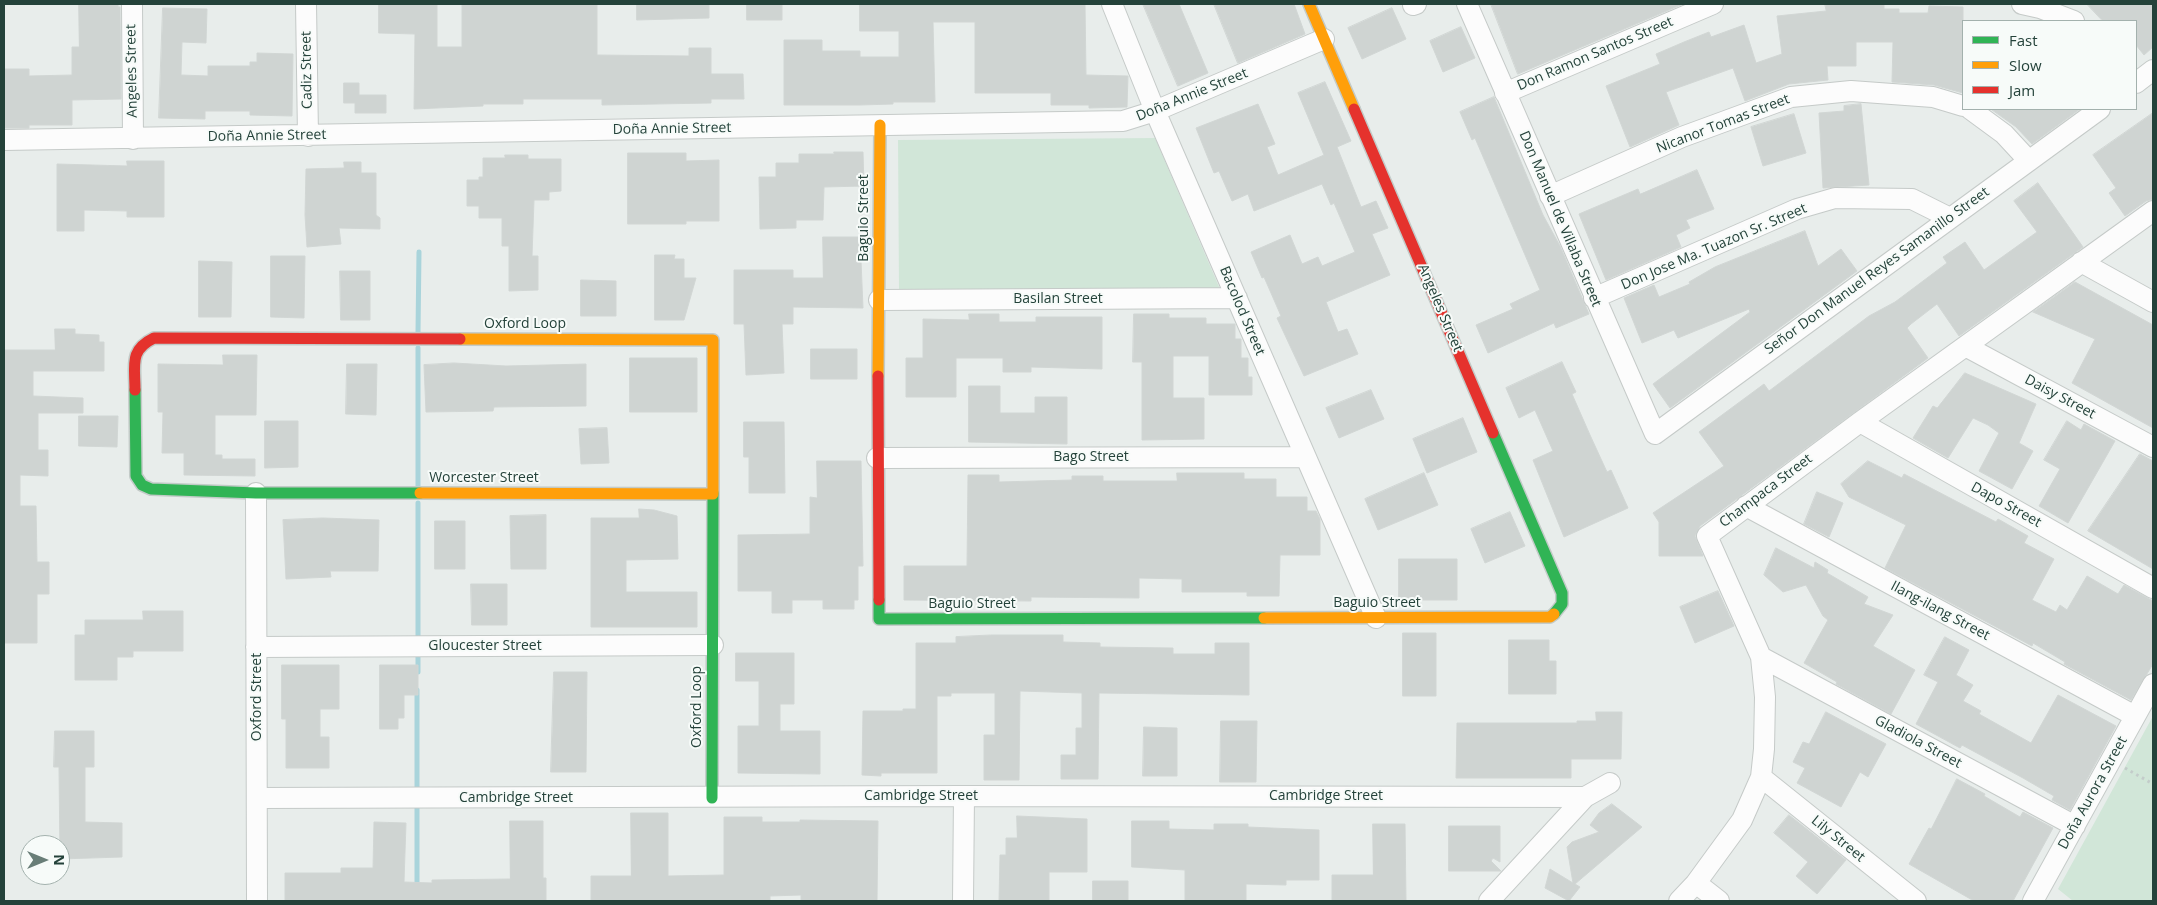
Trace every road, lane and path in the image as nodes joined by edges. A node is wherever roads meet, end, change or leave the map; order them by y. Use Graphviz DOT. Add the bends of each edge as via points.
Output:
graph roads {
  1 [pos="132,4"];
  2 [pos="306,4"];
  3 [pos="1112,4"];
  4 [pos="1309,4"];
  5 [pos="1467,4"];
  6 [pos="1713,4"];
  7 [pos="2022,4"];
  8 [pos="2071,20"];
  9 [pos="1324,39"];
  10 [pos="1505,93"];
  11 [pos="1962,106"];
  12 [pos="1971,110"];
  13 [pos="2099,110"];
  14 [pos="1156,111"];
  15 [pos="880,125"];
  16 [pos="308,136"];
  17 [pos="133,139"];
  18 [pos="4,140"];
  19 [pos="2029,161"];
  20 [pos="1550,196"];
  21 [pos="2153,211"];
  22 [pos="1950,218"];
  23 [pos="2080,262"];
  24 [pos="1237,298"];
  25 [pos="1594,298"];
  26 [pos="879,300"];
  27 [pos="2153,302"];
  28 [pos="1967,347"];
  29 [pos="1860,422"];
  30 [pos="1655,434"];
  31 [pos="2153,447"];
  32 [pos="1305,457"];
  33 [pos="877,458"];
  34 [pos="256,493"];
  35 [pos="713,494"];
  36 [pos="1746,506"];
  37 [pos="2153,588"];
  38 [pos="1558,612"];
  39 [pos="1376,618"];
  40 [pos="713,645"];
  41 [pos="256,647"];
  42 [pos="1761,657"];
  43 [pos="2153,684"];
  44 [pos="2135,716"];
  45 [pos="1760,777"];
  46 [pos="1610,783"];
  47 [pos="964,796"];
  48 [pos="1585,797"];
  49 [pos="257,798"];
  50 [pos="712,798"];
  51 [pos="2075,826"];
  52 [pos="1696,883"];
  53 [pos="257,901"];
  54 [pos="964,901"];
  55 [pos="1489,901"];
  56 [pos="1679,901"];
  57 [pos="1719,901"];
  58 [pos="1916,901"];
  59 [pos="2033,901"];
  1 -- 17 [label="street, Angeles Street"];
  2 -- 16 [label="street, Cadiz Street"];
  3 -- 14 [label="street, Bacolod Street"];
  4 -- 9 [label="street, Angeles Street"];
  5 -- 10 [label="street, Don Manuel de Villaba Street"];
  6 -- 10 [label="street, Don Ramon Santos Street"];
  7 -- 8 [label="street"];
  9 -- 14 [label="street, Doña Annie Street"];
  9 -- 38 [label="street, Angeles Street" via="1562,593 1564,603"];
  10 -- 20 [label="street, Don Manuel de Villaba Street"];
  11 -- 20 [label="street, Nicanor Tomas Street" via="1934,97 1851,90 1791,97 1682,137"];
  12 -- 19 [label="street" via="2004,134"];
  13 -- 19 [label="street, Señor Don Manuel Reyes Samanillo Street"];
  14 -- 15 [label="street, Doña Annie Street" via="1123,121"];
  14 -- 24 [label="street, Bacolod Street"];
  15 -- 16 [label="street, Doña Annie Street"];
  15 -- 26 [label="street, Baguio Street"];
  16 -- 17 [label="street, Doña Annie Street"];
  17 -- 18 [label="street, Doña Annie Street"];
  19 -- 22 [label="street, Señor Don Manuel Reyes Samanillo Street"];
  20 -- 25 [label="street, Don Manuel de Villaba Street"];
  21 -- 23 [label="street, Champaca Street"];
  22 -- 25 [label="street, Don Jose Ma. Tuazon Sr. Street" via="1912,199 1835,198 1797,209"];
  22 -- 30 [label="street, Señor Don Manuel Reyes Samanillo Street"];
  23 -- 27 [label="street"];
  23 -- 28 [label="street, Champaca Street"];
  24 -- 26 [label="street, Basilan Street"];
  24 -- 32 [label="street, Bacolod Street"];
  25 -- 30 [label="street, Don Manuel de Villaba Street"];
  26 -- 33 [label="street, Baguio Street"];
  28 -- 29 [label="street, Champaca Street"];
  28 -- 31 [label="street, Daisy Street"];
  29 -- 36 [label="street, Champaca Street"];
  29 -- 37 [label="street, Dapo Street"];
  32 -- 33 [label="street, Bago Street"];
  32 -- 39 [label="street, Bacolod Street"];
  33 -- 39 [label="street, Baguio Street" via="879,619"];
  34 -- 35 [label="street, Worcester Street"];
  34 -- 35 [label="street, Oxford Loop" via="152,489 142,485 136,476 135,355 141,344 154,338 713,340"];
  34 -- 41 [label="street, Oxford Street"];
  35 -- 40 [label="street, Oxford Loop"];
  36 -- 42 [label="street, Champaca Street" via="1707,536"];
  36 -- 44 [label="street, Ilang-ilang Street"];
  38 -- 39 [label="street, Baguio Street" via="1541,618"];
  40 -- 41 [label="street, Gloucester Street"];
  40 -- 50 [label="street, Oxford Loop"];
  41 -- 49 [label="street, Oxford Street"];
  42 -- 45 [label="street, Champaca Street" via="1765,697"];
  42 -- 51 [label="street, Gladiola Street"];
  43 -- 44 [label="street, Doña Aurora Street"];
  44 -- 51 [label="street, Doña Aurora Street"];
  45 -- 52 [label="street, Champaca Street" via="1742,820"];
  45 -- 58 [label="street, Lily Street"];
  46 -- 48 [label="street, Cambridge Street"];
  47 -- 48 [label="street, Cambridge Street"];
  47 -- 50 [label="street, Cambridge Street"];
  47 -- 54 [label="street"];
  48 -- 55 [label="street, Cambridge Street"];
  49 -- 50 [label="street, Cambridge Street"];
  49 -- 53 [label="street, Oxford Street"];
  51 -- 59 [label="street, Doña Aurora Street"];
  52 -- 56 [label="street, Champaca Street"];
  52 -- 57 [label="street"];
}
